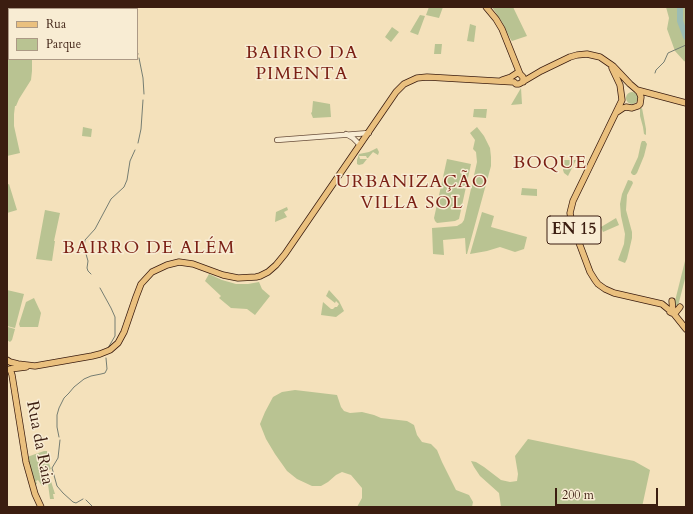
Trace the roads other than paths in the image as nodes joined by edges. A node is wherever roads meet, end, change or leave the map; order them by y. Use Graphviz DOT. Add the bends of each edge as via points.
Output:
graph roads {
  1 [pos="486,7"];
  2 [pos="514,59"];
  3 [pos="609,64"];
  4 [pos="541,71"];
  5 [pos="521,74"];
  6 [pos="513,79"];
  7 [pos="523,82"];
  8 [pos="636,89"];
  9 [pos="654,95"];
  10 [pos="622,98"];
  11 [pos="641,100"];
  12 [pos="686,103"];
  13 [pos="626,107"];
  14 [pos="616,112"];
  15 [pos="369,132"];
  16 [pos="346,134"];
  17 [pos="277,140"];
  18 [pos="360,145"];
  19 [pos="662,306"];
  20 [pos="673,313"];
  21 [pos="678,321"];
  22 [pos="686,331"];
  23 [pos="9,361"];
  24 [pos="32,366"];
  25 [pos="20,368"];
  26 [pos="9,371"];
  27 [pos="12,380"];
  28 [pos="41,507"];
  1 -- 2 [label="main road" via="500,25"];
  2 -- 5 [label="main road"];
  2 -- 6 [label="main road"];
  3 -- 4 [label="main road" via="598,56 582,54"];
  3 -- 8 [label="main road"];
  3 -- 10 [label="main road" via="619,82"];
  4 -- 5 [label="main road"];
  4 -- 7 [label="main road"];
  5 -- 6 [label="main road" via="517,73"];
  5 -- 7 [label="main road"];
  6 -- 7 [label="main road" via="516,84"];
  6 -- 15 [label="main road" via="415,79 398,90"];
  8 -- 9 [label="main road"];
  8 -- 10 [label="main road" via="628,89"];
  8 -- 11 [label="main road" via="641,94"];
  9 -- 11 [label="main road"];
  9 -- 12 [label="main road"];
  10 -- 13 [label="main road"];
  10 -- 14 [label="main road, EN 15"];
  11 -- 13 [label="main road" via="635,108"];
  13 -- 14 [label="main road"];
  14 -- 19 [label="main road, EN 15" via="574,198 570,208 571,218 591,273 601,287 660,303"];
  15 -- 16 [label="street"];
  15 -- 18 [label="main road"];
  16 -- 17 [label="street"];
  16 -- 18 [label="street"];
  18 -- 24 [label="main road" via="286,252 268,272 245,279 190,263 164,266 152,272 141,284 124,332 118,343 110,350 92,356"];
  19 -- 20 [label="main road, EN 15"];
  19 -- 20 [label="main road" via="672,301"];
  19 -- 21 [label="main road, EN 15"];
  20 -- 21 [label="main road, EN 15"];
  20 -- 21 [label="main road" via="680,308"];
  21 -- 22 [label="main road, EN 15"];
  23 -- 24 [label="main road"];
  23 -- 26 [label="main road"];
  24 -- 25 [label="main road"];
  25 -- 26 [label="main road"];
  25 -- 27 [label="main road"];
  26 -- 27 [label="main road"];
  27 -- 28 [label="main road, Rua da Raia" via="26,464"];
}
